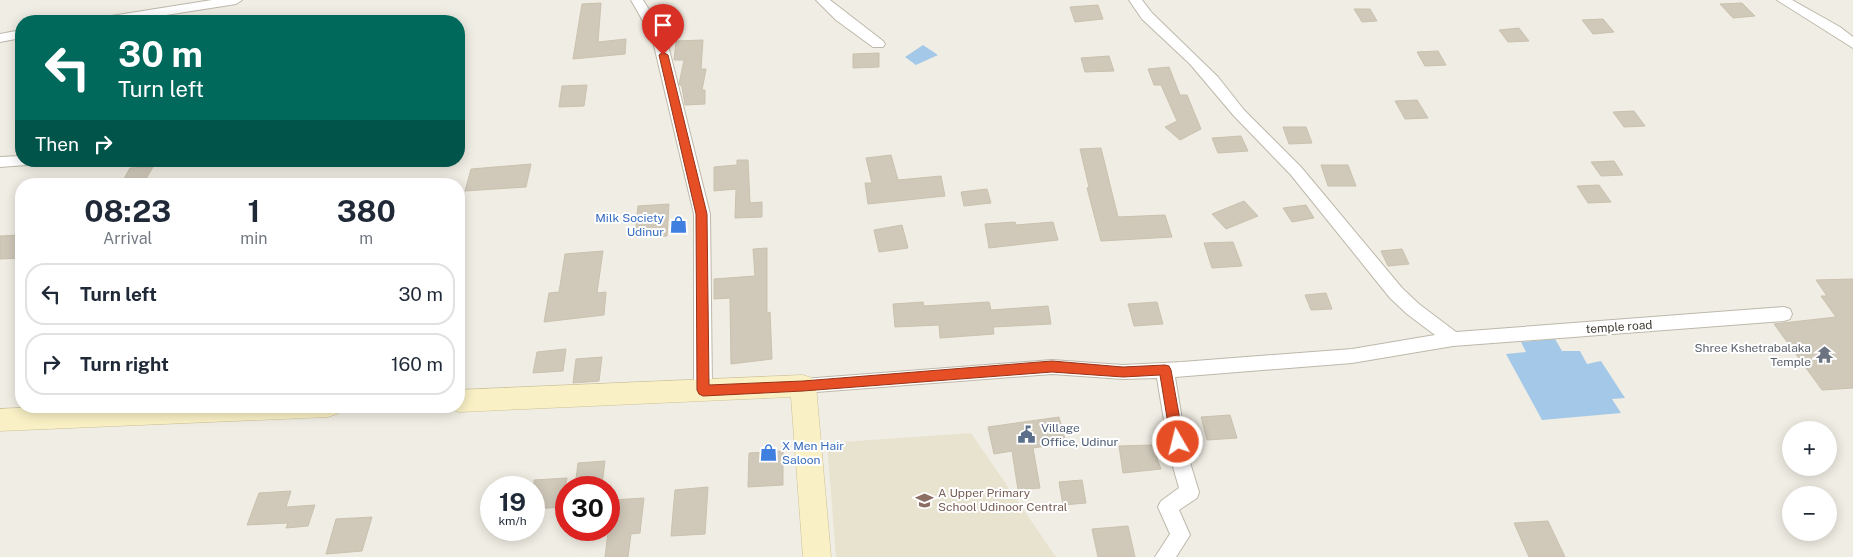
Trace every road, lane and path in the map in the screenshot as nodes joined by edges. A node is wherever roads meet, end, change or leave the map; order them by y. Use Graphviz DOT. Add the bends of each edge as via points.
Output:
graph roads {
  1 [pos="236,0"];
  2 [pos="637,0"];
  3 [pos="822,0"];
  4 [pos="1135,0"];
  5 [pos="1783,0"];
  6 [pos="142,15"];
  7 [pos="15,35"];
  8 [pos="0,38"];
  9 [pos="878,44"];
  10 [pos="1853,44"];
  11 [pos="15,161"];
  12 [pos="0,162"];
  13 [pos="1784,314"];
  14 [pos="1453,339"];
  15 [pos="1165,370"];
  16 [pos="803,386"];
  17 [pos="703,390"];
  18 [pos="465,401"];
  19 [pos="164,413"];
  20 [pos="0,420"];
  21 [pos="817,557"];
  22 [pos="1165,557"];
  1 -- 6 [label="street"];
  2 -- 17 [label="street" via="659,37 702,214"];
  3 -- 9 [label="street"];
  4 -- 14 [label="street" via="1296,172 1396,293"];
  5 -- 10 [label="street"];
  7 -- 8 [label="street"];
  11 -- 12 [label="street"];
  13 -- 14 [label="street, temple road"];
  14 -- 15 [label="street, temple road" via="1352,356"];
  15 -- 16 [label="street, temple road" via="1123,372 1052,366"];
  15 -- 22 [label="street" via="1180,456 1190,492 1168,507 1180,535"];
  16 -- 17 [label="main road"];
  16 -- 21 [label="main road"];
  17 -- 18 [label="main road"];
  19 -- 20 [label="main road"];
}
